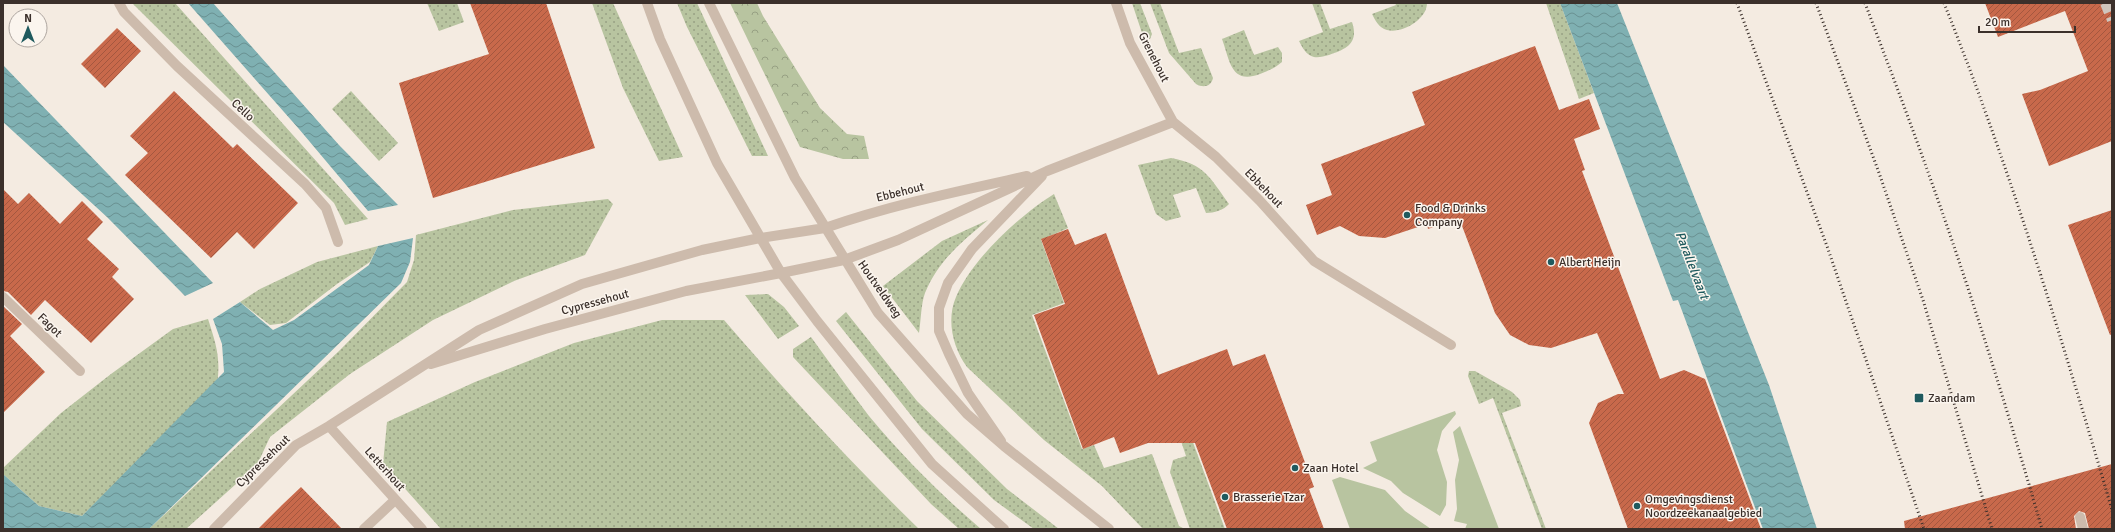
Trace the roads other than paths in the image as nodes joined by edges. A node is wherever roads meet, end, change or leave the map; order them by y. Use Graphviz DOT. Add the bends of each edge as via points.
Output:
graph roads {
  1 [pos="119,3"];
  2 [pos="647,3"];
  3 [pos="710,3"];
  4 [pos="1116,3"];
  5 [pos="1173,122"];
  6 [pos="1046,171"];
  7 [pos="824,228"];
  8 [pos="760,238"];
  9 [pos="338,242"];
  10 [pos="844,260"];
  11 [pos="781,273"];
  12 [pos="3,297"];
  13 [pos="1451,345"];
  14 [pos="419,368"];
  15 [pos="80,371"];
  16 [pos="329,426"];
  17 [pos="1004,446"];
  18 [pos="396,500"];
  19 [pos="2080,517"];
  20 [pos="214,529"];
  21 [pos="364,529"];
  22 [pos="422,529"];
  23 [pos="1004,529"];
  24 [pos="1109,529"];
  25 [pos="2083,529"];
  1 -- 9 [label="street, Cello" via="124,12 177,66 305,184 326,208"];
  2 -- 8 [label="street" via="660,39 717,163"];
  3 -- 7 [label="street, Houtveldweg" via="795,178"];
  4 -- 5 [label="street, Grenehout" via="1130,43"];
  5 -- 6 [label="street, Ebbehout"];
  5 -- 13 [label="street, Ebbehout" via="1216,158 1260,201 1314,261"];
  6 -- 7 [label="street, Ebbehout" via="913,201"];
  6 -- 10 [label="street, Ebbehout" via="898,240"];
  6 -- 17 [label="street" via="972,249 948,283 939,308 939,331 949,354 968,393"];
  7 -- 8 [label="street, Ebbehout"];
  7 -- 10 [label="street, Houtveldweg"];
  8 -- 11 [label="street"];
  8 -- 14 [label="street, Cypressehout" via="702,250 566,290 478,330"];
  10 -- 11 [label="street, Ebbehout"];
  10 -- 17 [label="street, Houtveldweg" via="878,313 967,414"];
  11 -- 14 [label="street, Cypressehout" via="686,291 545,329"];
  11 -- 23 [label="street" via="932,464"];
  12 -- 15 [label="street, Fagot"];
  14 -- 16 [label="street, Cypressehout"];
  16 -- 18 [label="street, Letterhout"];
  16 -- 20 [label="street, Cypressehout" via="296,445"];
  17 -- 24 [label="street, Houtveldweg"];
  18 -- 21 [label="street"];
  18 -- 22 [label="street, Letterhout"];
  19 -- 25 [label="street"];
}
